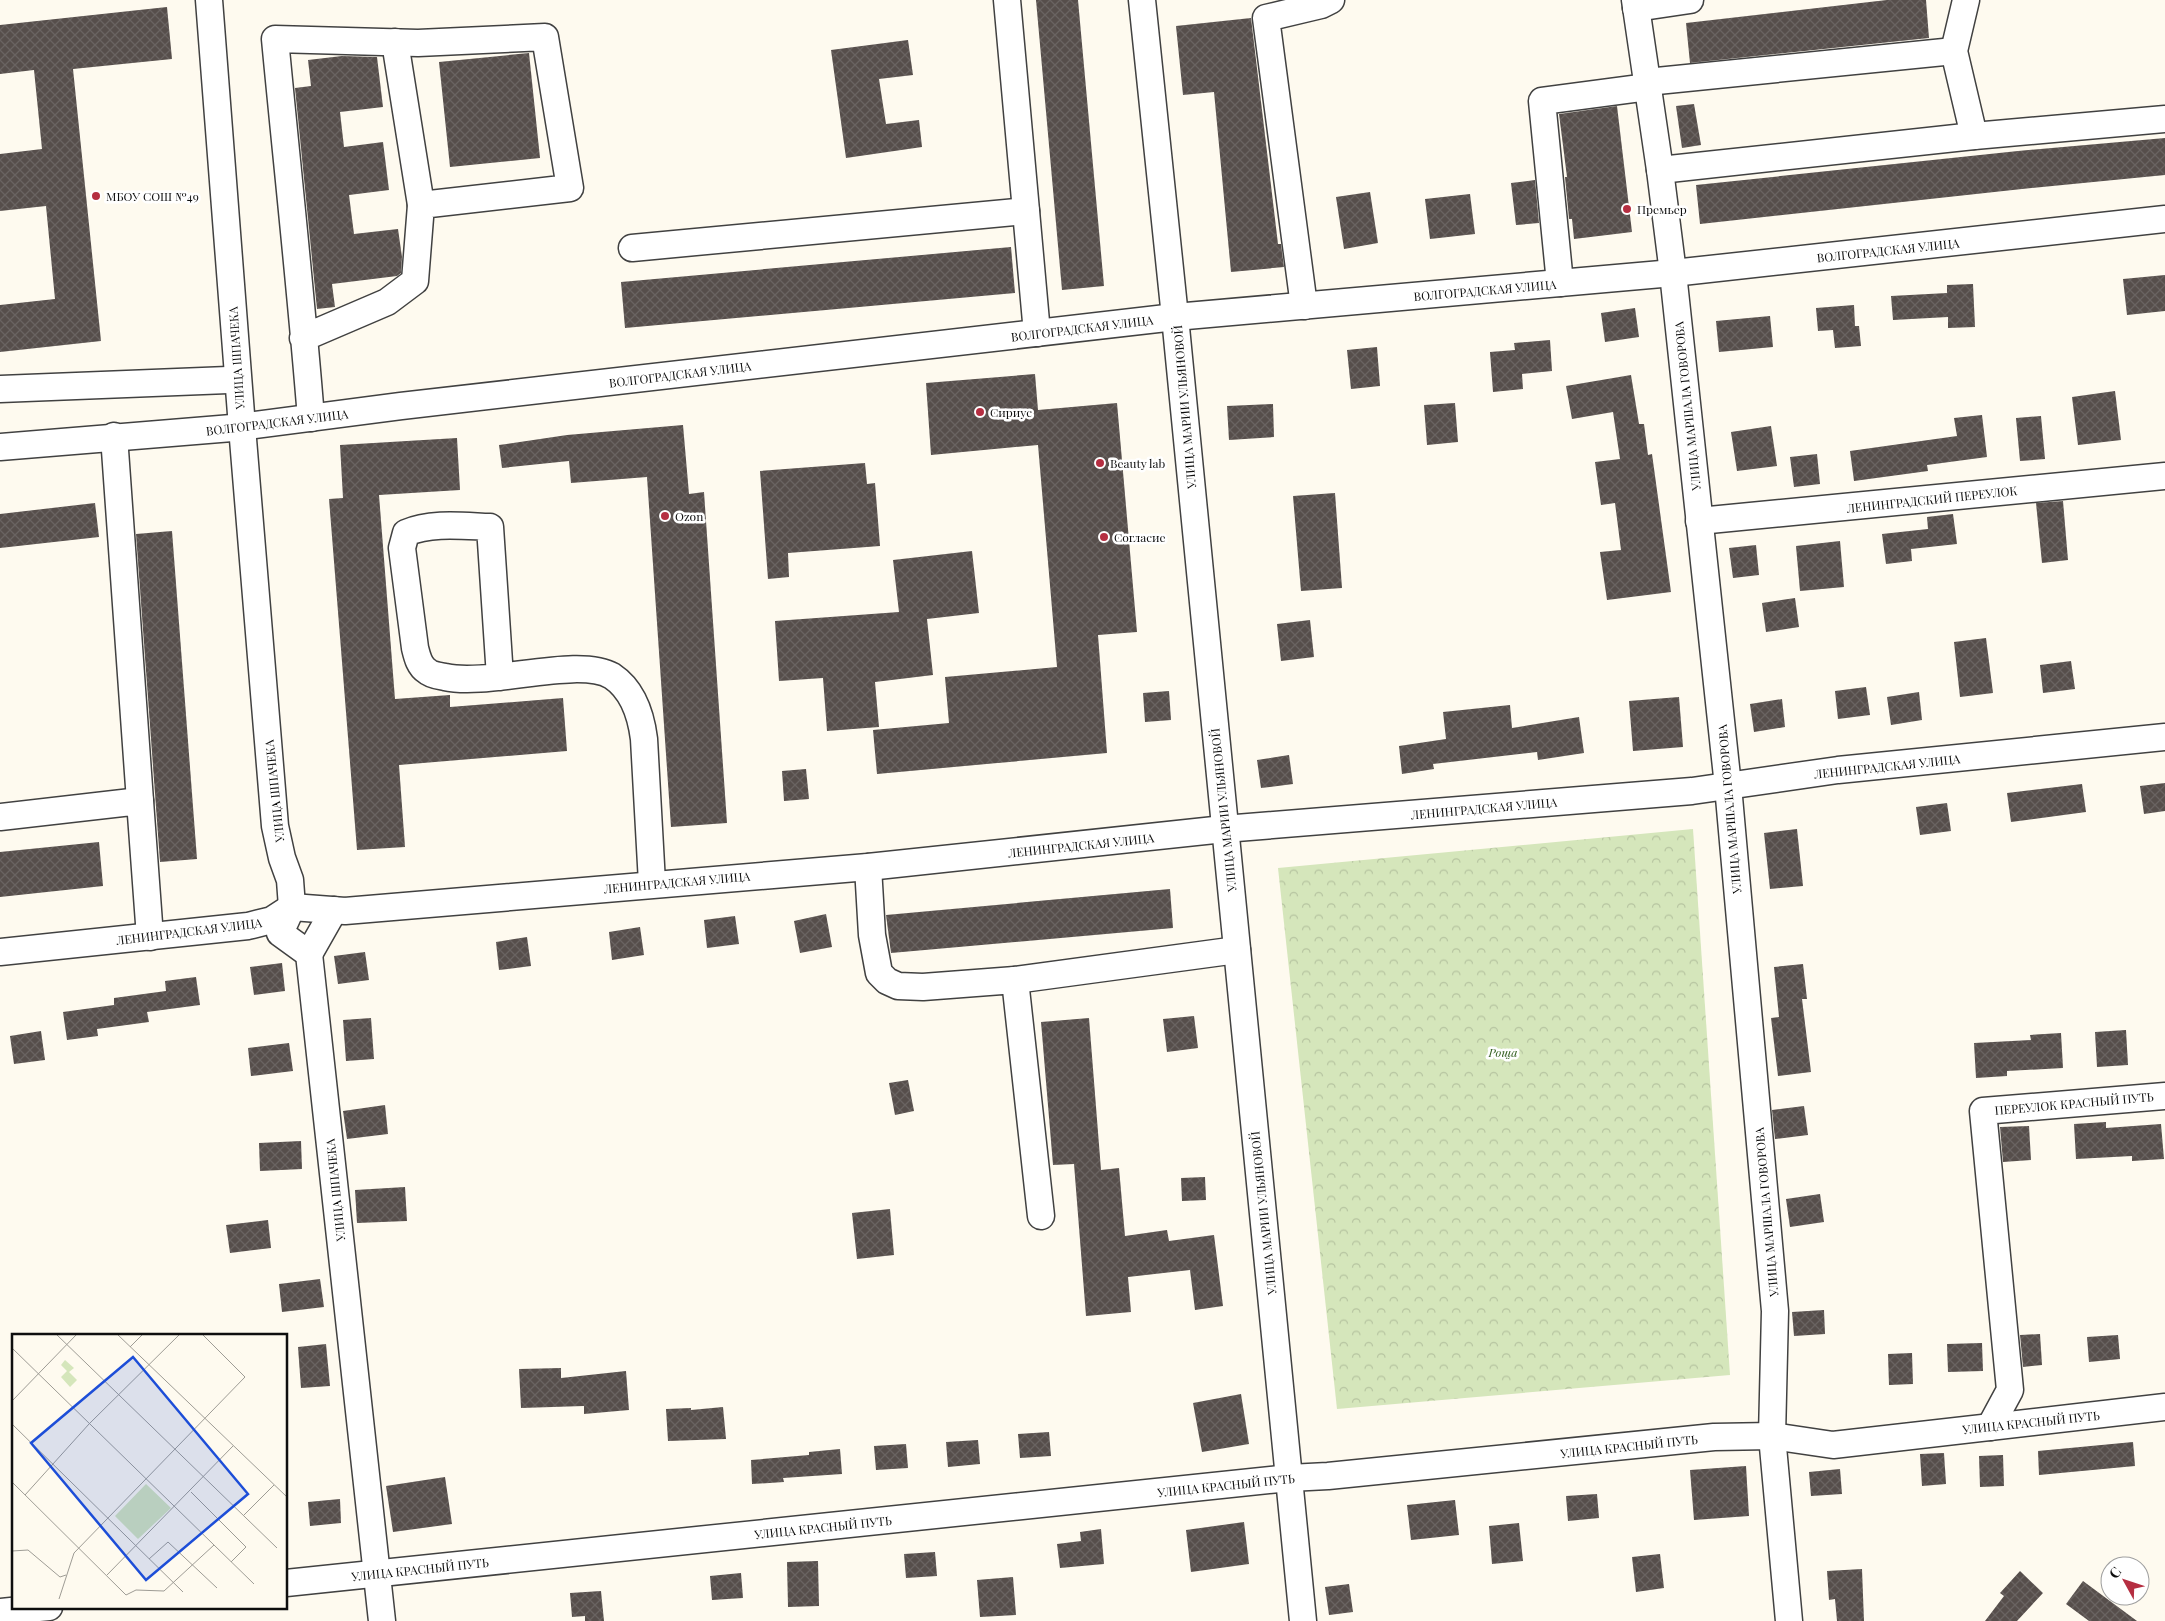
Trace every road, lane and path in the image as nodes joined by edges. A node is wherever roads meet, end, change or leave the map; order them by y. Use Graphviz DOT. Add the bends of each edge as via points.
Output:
graph roads {
  1 [pos="209,0"];
  2 [pos="1007,0"];
  3 [pos="1142,0"];
  4 [pos="1331,0"];
  5 [pos="1690,0"];
  6 [pos="1966,0"];
  7 [pos="1636,4"];
  8 [pos="395,42"];
  9 [pos="1954,51"];
  10 [pos="1647,85"];
  11 [pos="2165,119"];
  12 [pos="1974,136"];
  13 [pos="1660,170"];
  14 [pos="421,205"];
  15 [pos="1026,211"];
  16 [pos="2165,220"];
  17 [pos="632,248"];
  18 [pos="1673,273"];
  19 [pos="1560,283"];
  20 [pos="1304,306"];
  21 [pos="1175,317"];
  22 [pos="1037,333"];
  23 [pos="304,338"];
  24 [pos="228,380"];
  25 [pos="0,389"];
  26 [pos="311,418"];
  27 [pos="242,427"];
  28 [pos="114,436"];
  29 [pos="0,447"];
  30 [pos="2165,476"];
  31 [pos="1700,521"];
  32 [pos="500,678"];
  33 [pos="2165,737"];
  34 [pos="1728,786"];
  35 [pos="140,801"];
  36 [pos="0,817"];
  37 [pos="1224,829"];
  38 [pos="868,867"];
  39 [pos="652,884"];
  40 [pos="292,907"];
  41 [pos="334,910"];
  42 [pos="150,937"];
  43 [pos="1237,950"];
  44 [pos="0,952"];
  45 [pos="309,954"];
  46 [pos="1015,980"];
  47 [pos="2165,1096"];
  48 [pos="1041,1216"];
  49 [pos="2165,1408"];
  50 [pos="1990,1427"];
  51 [pos="1772,1436"];
  52 [pos="1289,1478"];
  53 [pos="376,1573"];
  54 [pos="288,1583"];
  55 [pos="40,1608"];
  56 [pos="0,1612"];
  57 [pos="382,1621"];
  58 [pos="1303,1621"];
  59 [pos="1789,1621"];
  1 -- 27 [label="street, УЛИЦА ШПАЧЕКА"];
  2 -- 15 [label="street"];
  3 -- 21 [label="street, УЛИЦА МАРИИ УЛЬЯНОВОЙ"];
  4 -- 20 [label="street" via="1266,18"];
  5 -- 7 [label="street"];
  6 -- 9 [label="street"];
  7 -- 10 [label="street, УЛИЦА МАРШАЛА ГОВОРОВА"];
  8 -- 14 [label="street" via="418,120"];
  8 -- 14 [label="street" via="545,37 570,188"];
  8 -- 23 [label="street" via="275,39"];
  9 -- 10 [label="street"];
  9 -- 12 [label="street"];
  10 -- 13 [label="street, УЛИЦА МАРШАЛА ГОВОРОВА"];
  10 -- 19 [label="street" via="1542,101"];
  11 -- 12 [label="street"];
  12 -- 13 [label="street"];
  13 -- 18 [label="street, УЛИЦА МАРШАЛА ГОВОРОВА"];
  14 -- 23 [label="street" via="415,281 388,302"];
  15 -- 17 [label="street"];
  15 -- 22 [label="street"];
  16 -- 18 [label="street, ВОЛГОГРАДСКАЯ УЛИЦА"];
  18 -- 19 [label="street, ВОЛГОГРАДСКАЯ УЛИЦА"];
  18 -- 31 [label="street, УЛИЦА МАРШАЛА ГОВОРОВА"];
  19 -- 20 [label="street, ВОЛГОГРАДСКАЯ УЛИЦА"];
  20 -- 21 [label="street, ВОЛГОГРАДСКАЯ УЛИЦА"];
  21 -- 22 [label="street, ВОЛГОГРАДСКАЯ УЛИЦА"];
  21 -- 37 [label="street, УЛИЦА МАРИИ УЛЬЯНОВОЙ"];
  22 -- 26 [label="street, ВОЛГОГРАДСКАЯ УЛИЦА"];
  23 -- 26 [label="street"];
  24 -- 25 [label="street"];
  26 -- 27 [label="street, ВОЛГОГРАДСКАЯ УЛИЦА"];
  27 -- 28 [label="street, ВОЛГОГРАДСКАЯ УЛИЦА"];
  27 -- 40 [label="street, УЛИЦА ШПАЧЕКА" via="275,826 290,880"];
  28 -- 29 [label="street, ВОЛГОГРАДСКАЯ УЛИЦА"];
  28 -- 35 [label="street"];
  30 -- 31 [label="street, ЛЕНИНГРАДСКИЙ ПЕРЕУЛОК"];
  31 -- 34 [label="street, УЛИЦА МАРШАЛА ГОВОРОВА"];
  32 -- 32 [label="street" via="490,527 436,526 406,533 402,548 419,662 427,672 454,679"];
  32 -- 39 [label="street" via="595,670 611,676 632,697 641,718 644,739"];
  33 -- 34 [label="street, ЛЕНИНГРАДСКАЯ УЛИЦА" via="1838,770"];
  34 -- 37 [label="street, ЛЕНИНГРАДСКАЯ УЛИЦА"];
  34 -- 51 [label="street, УЛИЦА МАРШАЛА ГОВОРОВА" via="1775,1311"];
  35 -- 36 [label="street"];
  35 -- 42 [label="street"];
  37 -- 38 [label="street, ЛЕНИНГРАДСКАЯ УЛИЦА"];
  37 -- 43 [label="street, УЛИЦА МАРИИ УЛЬЯНОВОЙ"];
  38 -- 39 [label="street, ЛЕНИНГРАДСКАЯ УЛИЦА"];
  38 -- 46 [label="street" via="872,935 879,973 887,981 898,986 923,987"];
  39 -- 41 [label="street, ЛЕНИНГРАДСКАЯ УЛИЦА"];
  40 -- 41 [label="street, ЛЕНИНГРАДСКАЯ УЛИЦА"];
  40 -- 42 [label="street, ЛЕНИНГРАДСКАЯ УЛИЦА" via="272,920 248,926"];
  40 -- 45 [label="street, УЛИЦА ШПАЧЕКА" via="280,933"];
  41 -- 45 [label="street"];
  42 -- 44 [label="street, ЛЕНИНГРАДСКАЯ УЛИЦА"];
  43 -- 46 [label="street"];
  43 -- 52 [label="street, УЛИЦА МАРИИ УЛЬЯНОВОЙ"];
  45 -- 53 [label="street, УЛИЦА ШПАЧЕКА"];
  46 -- 48 [label="street"];
  47 -- 50 [label="street, ПЕРЕУЛОК КРАСНЫЙ ПУТЬ" via="1983,1111 2010,1390"];
  49 -- 50 [label="street, УЛИЦА КРАСНЫЙ ПУТЬ"];
  50 -- 51 [label="street, УЛИЦА КРАСНЫЙ ПУТЬ" via="1833,1445"];
  51 -- 52 [label="street, УЛИЦА КРАСНЫЙ ПУТЬ" via="1714,1437"];
  51 -- 59 [label="street, УЛИЦА МАРШАЛА ГОВОРОВА"];
  52 -- 53 [label="street, УЛИЦА КРАСНЫЙ ПУТЬ"];
  52 -- 58 [label="street, УЛИЦА МАРИИ УЛЬЯНОВОЙ"];
  53 -- 54 [label="street, УЛИЦА КРАСНЫЙ ПУТЬ"];
  53 -- 57 [label="street, УЛИЦА ШПАЧЕКА"];
  55 -- 56 [label="street"];
}
